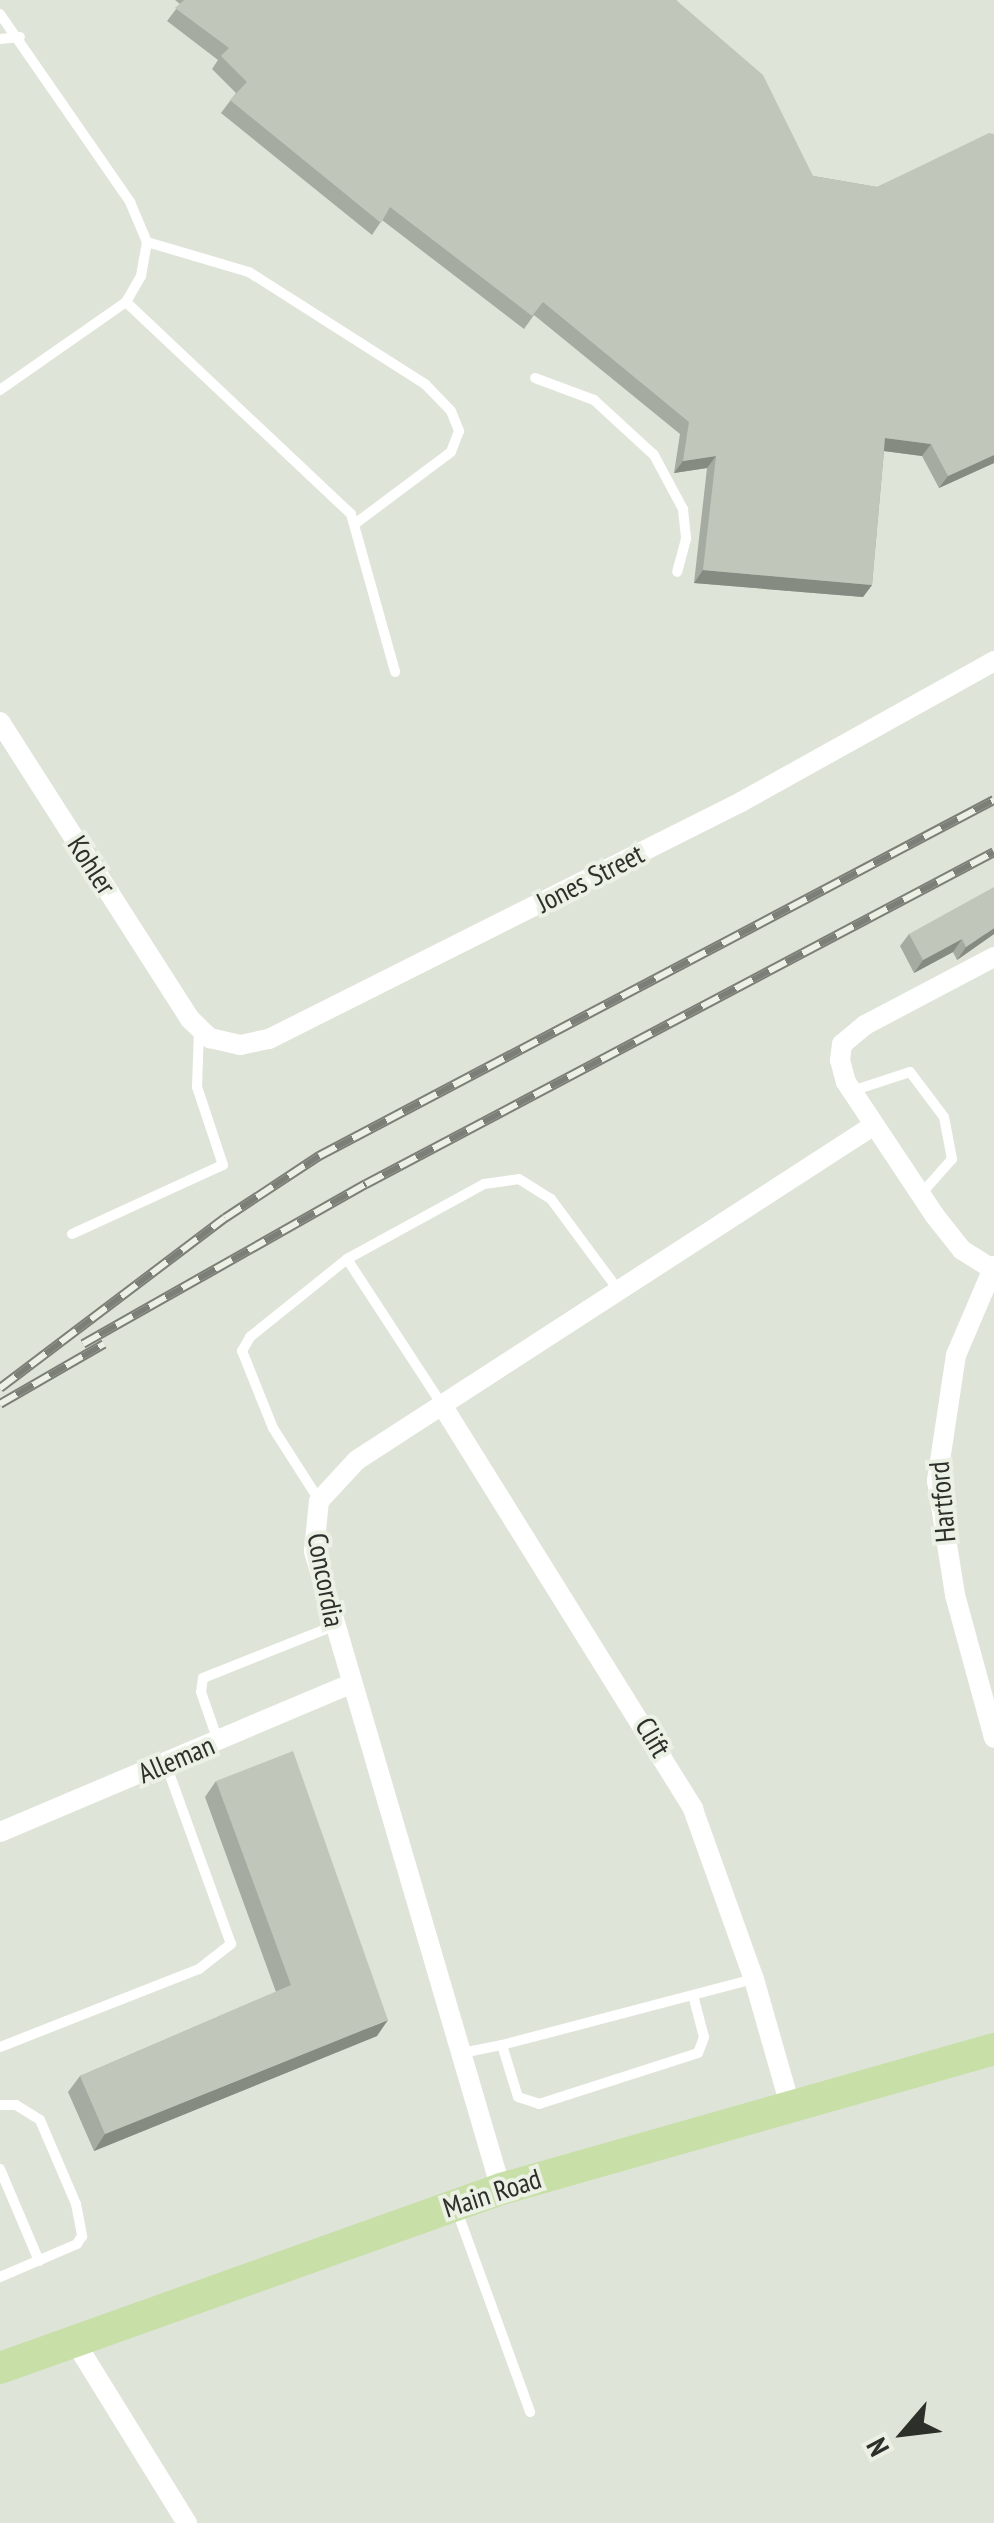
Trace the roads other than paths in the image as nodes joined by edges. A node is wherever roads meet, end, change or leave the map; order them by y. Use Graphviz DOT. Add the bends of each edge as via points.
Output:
graph roads {
  1 [pos="0,14"];
  2 [pos="20,37"];
  3 [pos="0,39"];
  4 [pos="147,242"];
  5 [pos="126,302"];
  6 [pos="535,378"];
  7 [pos="2,384"];
  8 [pos="356,522"];
  9 [pos="677,572"];
  10 [pos="994,661"];
  11 [pos="395,672"];
  12 [pos="0,722"];
  13 [pos="994,958"];
  14 [pos="199,1030"];
  15 [pos="852,1091"];
  16 [pos="874,1126"];
  17 [pos="920,1194"];
  18 [pos="72,1234"];
  19 [pos="347,1260"];
  20 [pos="993,1268"];
  21 [pos="616,1287"];
  22 [pos="442,1405"];
  23 [pos="319,1501"];
  24 [pos="334,1626"];
  25 [pos="350,1684"];
  26 [pos="994,1738"];
  27 [pos="218,1742"];
  28 [pos="166,1764"];
  29 [pos="0,1832"];
  30 [pos="754,1979"];
  31 [pos="693,1995"];
  32 [pos="502,2045"];
  33 [pos="0,2047"];
  34 [pos="994,2049"];
  35 [pos="460,2053"];
  36 [pos="790,2105"];
  37 [pos="0,2106"];
  38 [pos="0,2169"];
  39 [pos="501,2188"];
  40 [pos="454,2204"];
  41 [pos="39,2261"];
  42 [pos="0,2277"];
  43 [pos="72,2337"];
  44 [pos="0,2368"];
  45 [pos="530,2412"];
  46 [pos="187,2523"];
  1 -- 2 [label="lane"];
  2 -- 3 [label="lane"];
  2 -- 4 [label="lane" via="130,202"];
  4 -- 5 [label="lane" via="141,276"];
  4 -- 8 [label="lane" via="248,272 425,384 452,411 459,431 450,452"];
  5 -- 7 [label="lane"];
  5 -- 8 [label="lane"];
  6 -- 9 [label="lane" via="594,400 654,455 683,509 686,533"];
  8 -- 11 [label="lane"];
  10 -- 14 [label="street, Jones Street" via="741,802 269,1038 240,1045"];
  12 -- 14 [label="street, Kohler"];
  13 -- 15 [label="street" via="854,1033 840,1052"];
  14 -- 18 [label="lane" via="194,1076 221,1144 221,1168"];
  15 -- 16 [label="street"];
  15 -- 17 [label="lane" via="893,1072 910,1072 944,1117 952,1159"];
  16 -- 17 [label="street"];
  16 -- 21 [label="street, Concordia"];
  17 -- 20 [label="street" via="962,1250"];
  19 -- 21 [label="lane" via="484,1184 519,1179 551,1200"];
  19 -- 22 [label="lane"];
  19 -- 23 [label="lane" via="250,1337 242,1351 273,1428"];
  20 -- 26 [label="street, Hartford" via="956,1355 936,1481 954,1595"];
  21 -- 22 [label="street, Concordia"];
  22 -- 23 [label="street, Concordia" via="356,1460"];
  22 -- 30 [label="street, Clift" via="672,1770 709,1846"];
  23 -- 24 [label="street, Concordia" via="314,1551"];
  24 -- 25 [label="street, Concordia"];
  24 -- 27 [label="lane" via="203,1678 201,1692"];
  25 -- 27 [label="street, Alleman"];
  25 -- 35 [label="street, Concordia"];
  27 -- 28 [label="street, Alleman"];
  28 -- 29 [label="street, Alleman"];
  28 -- 33 [label="lane" via="230,1944 199,1969"];
  30 -- 31 [label="lane"];
  30 -- 36 [label="street, Clift"];
  31 -- 32 [label="lane"];
  31 -- 32 [label="lane" via="704,2037 698,2053 539,2104 518,2098"];
  32 -- 35 [label="lane"];
  34 -- 36 [label="main road, Main Road"];
  35 -- 39 [label="street, Concordia"];
  36 -- 39 [label="main road, Main Road"];
  37 -- 41 [label="lane" via="16,2105 40,2120 81,2224 77,2244"];
  38 -- 41 [label="lane"];
  39 -- 40 [label="main road, Main Road"];
  40 -- 43 [label="main road, Main Road"];
  40 -- 45 [label="lane"];
  41 -- 42 [label="lane"];
  43 -- 44 [label="main road, Main Road"];
  43 -- 46 [label="street"];
}
